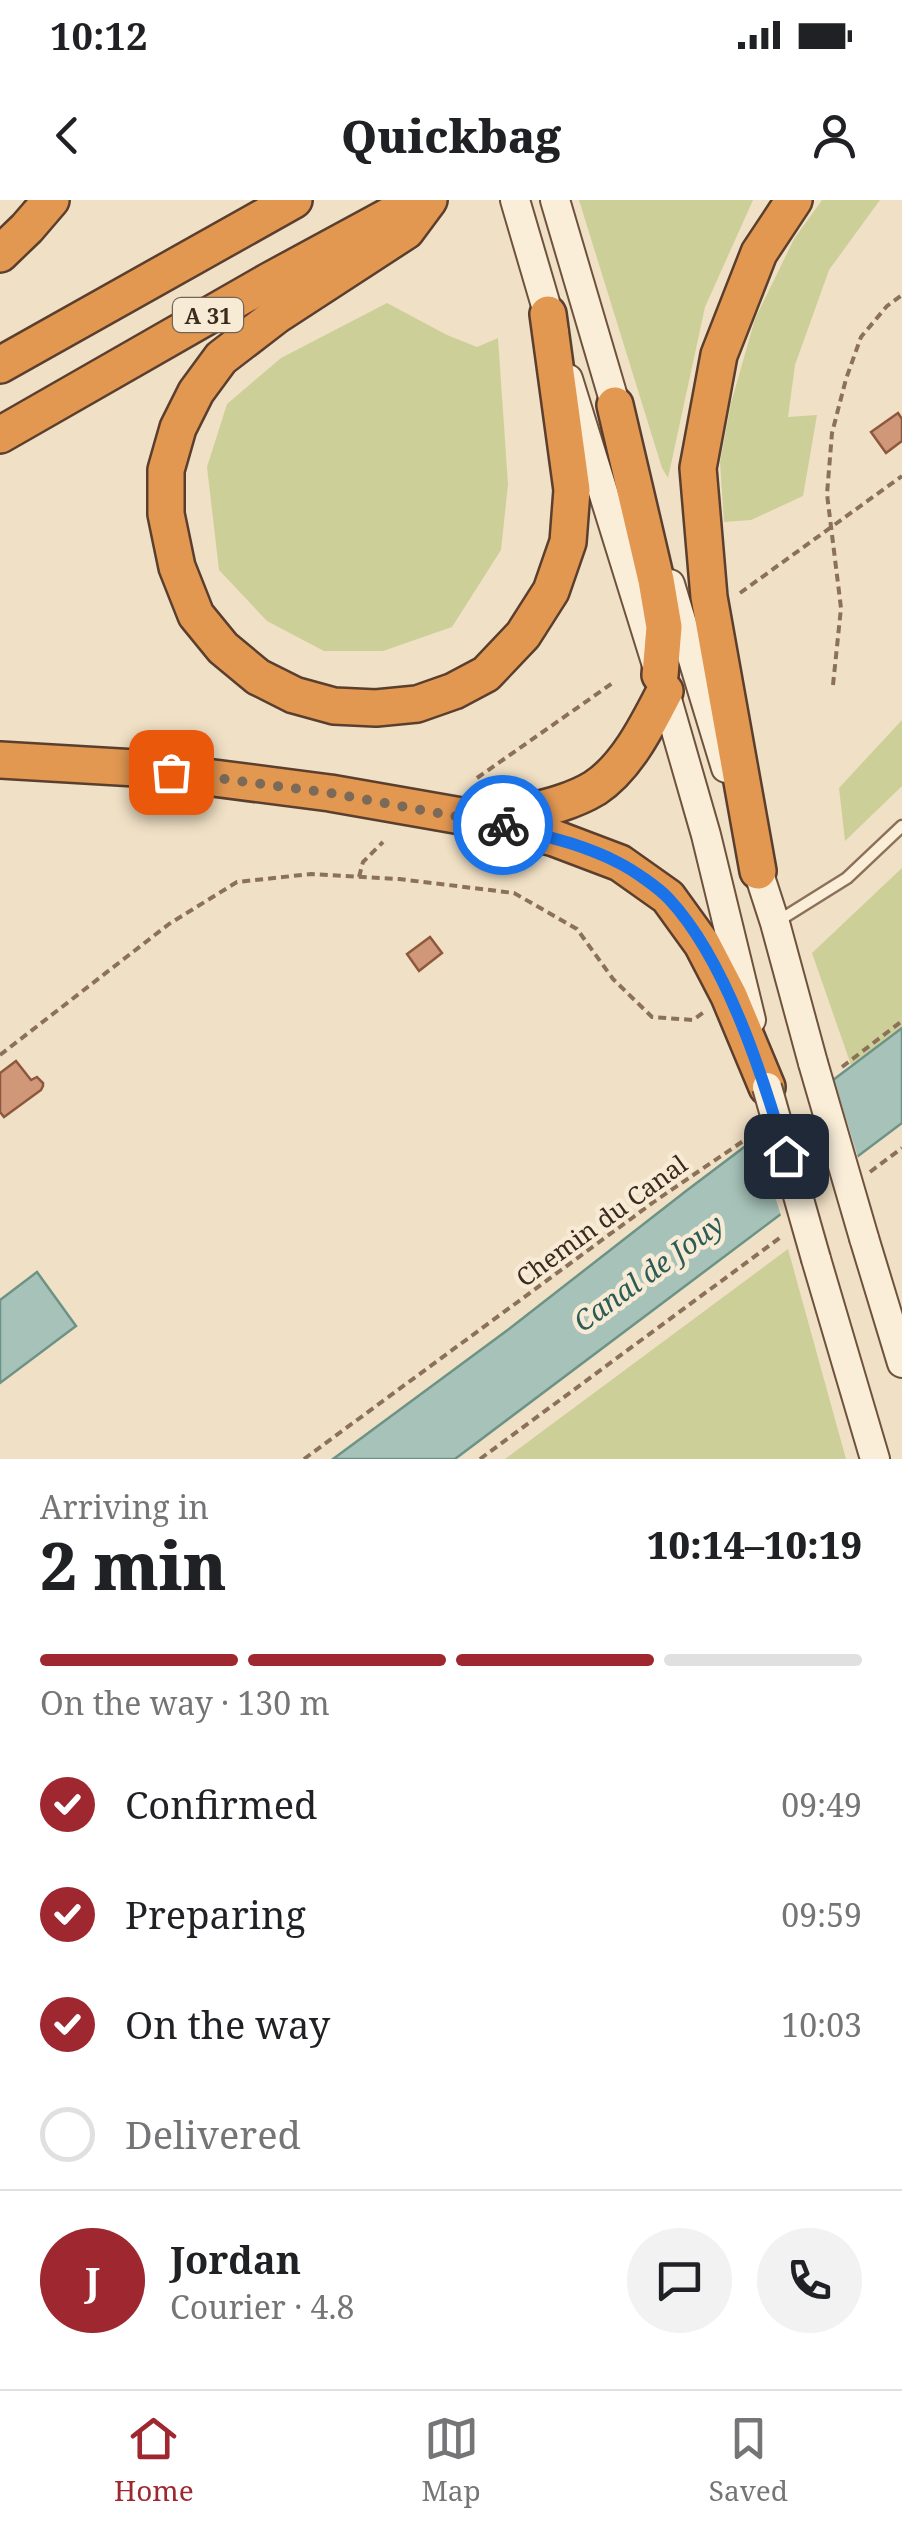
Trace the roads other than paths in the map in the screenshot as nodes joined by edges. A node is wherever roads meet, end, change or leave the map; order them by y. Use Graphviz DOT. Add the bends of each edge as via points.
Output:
graph roads {
  1 [pos="51,200"];
  2 [pos="244,200"];
  3 [pos="294,200"];
  4 [pos="418,200"];
  5 [pos="429,200"];
  6 [pos="515,200"];
  7 [pos="554,200"];
  8 [pos="794,200"];
  9 [pos="0,254"];
  10 [pos="548,314"];
  11 [pos="0,362"];
  12 [pos="616,406"];
  13 [pos="0,435"];
  14 [pos="663,683"];
  15 [pos="0,760"];
  16 [pos="520,814"];
  17 [pos="902,826"];
  18 [pos="758,871"];
  19 [pos="774,923"];
  20 [pos="767,1087"];
  21 [pos="902,1363"];
  22 [pos="875,1459"];
  1 -- 9 [label="highway"];
  2 -- 11 [label="highway"];
  3 -- 11 [label="highway, A 31"];
  4 -- 13 [label="highway, A 31"];
  5 -- 10 [label="highway" via="406,231 221,358 178,428 166,470 177,567 196,614 224,648 294,695 334,706 417,704 486,674 523,635 551,591 568,542 572,490"];
  6 -- 10 [label="main road"];
  7 -- 12 [label="main road"];
  8 -- 18 [label="highway" via="759,253 719,355 698,468 708,597"];
  10 -- 14 [label="main road"];
  12 -- 14 [label="highway" via="664,627"];
  12 -- 18 [label="main road"];
  14 -- 16 [label="highway" via="630,753 596,787"];
  14 -- 20 [label="main road" via="715,864"];
  15 -- 20 [label="highway" via="294,788 484,820 620,863 668,897 702,944"];
  17 -- 19 [label="lane" via="847,878"];
  18 -- 19 [label="main road"];
  19 -- 21 [label="main road, bridge"];
  20 -- 22 [label="main road, bridge"];
}
